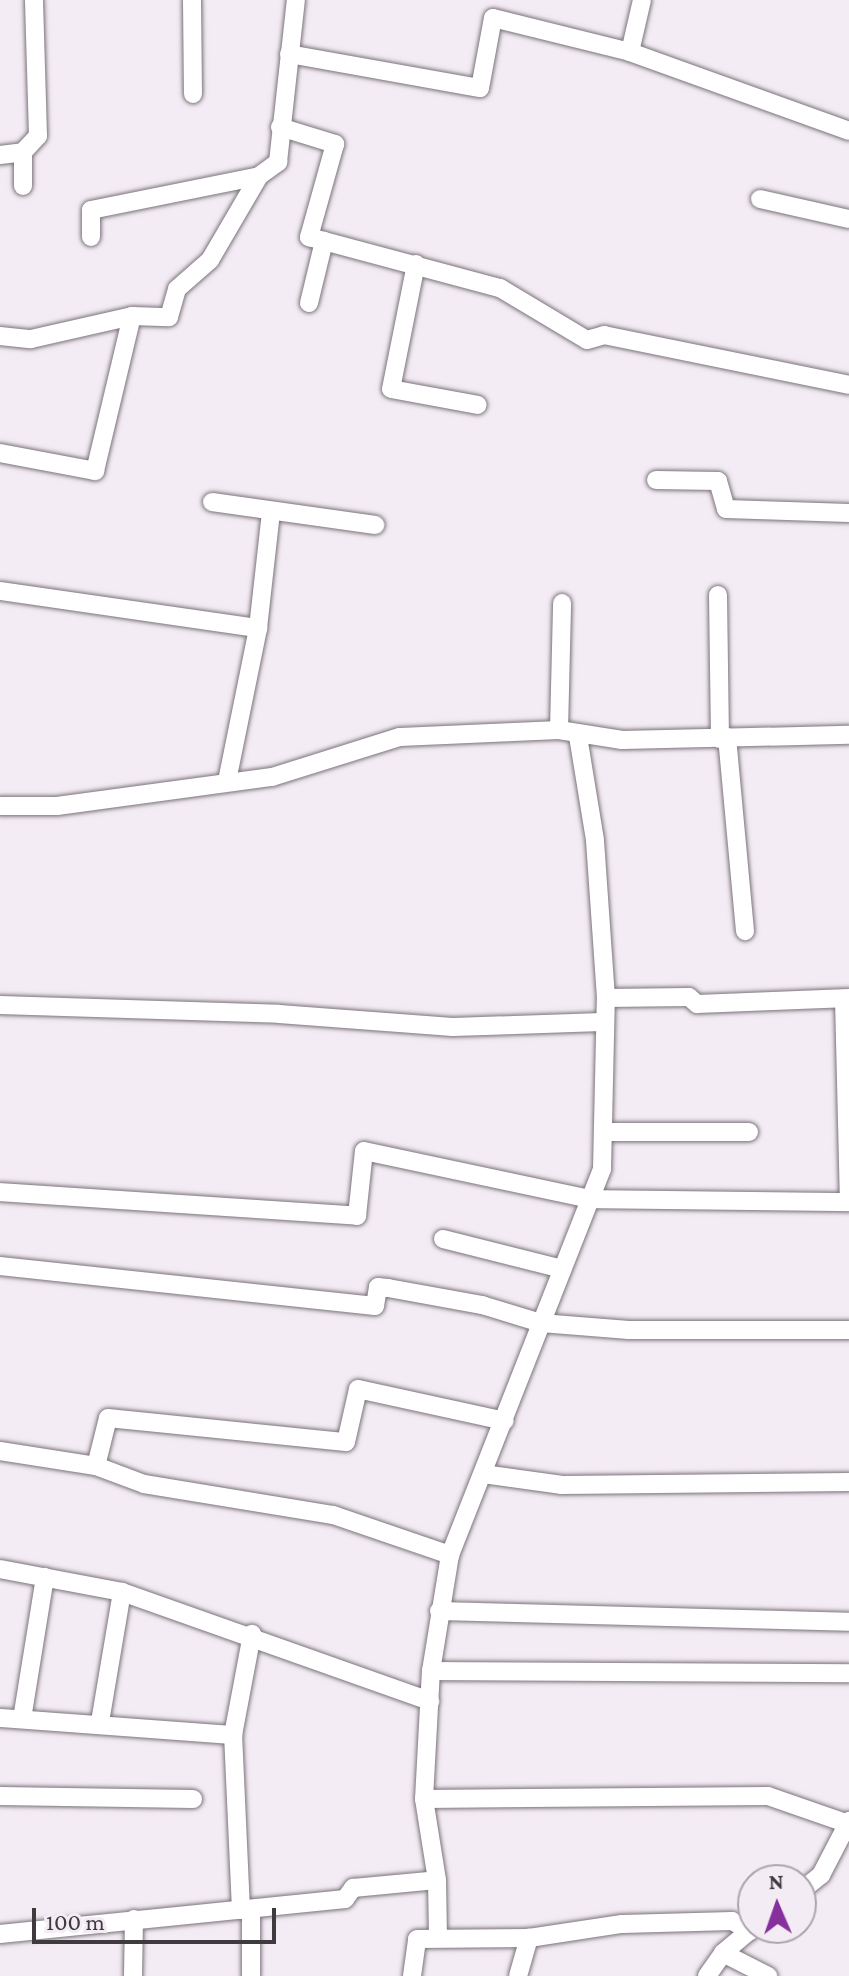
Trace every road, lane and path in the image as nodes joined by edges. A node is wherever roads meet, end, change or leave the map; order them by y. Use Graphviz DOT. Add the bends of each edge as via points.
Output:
graph roads {
  1 [pos="34,0"];
  2 [pos="192,0"];
  3 [pos="296,0"];
  4 [pos="642,0"];
  5 [pos="630,52"];
  6 [pos="289,54"];
  7 [pos="193,94"];
  8 [pos="280,127"];
  9 [pos="849,131"];
  10 [pos="23,152"];
  11 [pos="0,155"];
  12 [pos="259,176"];
  13 [pos="23,186"];
  14 [pos="760,199"];
  15 [pos="849,219"];
  16 [pos="91,237"];
  17 [pos="324,241"];
  18 [pos="416,264"];
  19 [pos="309,303"];
  20 [pos="132,316"];
  21 [pos="0,336"];
  22 [pos="849,385"];
  23 [pos="478,405"];
  24 [pos="0,453"];
  25 [pos="656,480"];
  26 [pos="212,502"];
  27 [pos="271,512"];
  28 [pos="849,513"];
  29 [pos="375,525"];
  30 [pos="0,591"];
  31 [pos="718,595"];
  32 [pos="562,603"];
  33 [pos="258,628"];
  34 [pos="559,730"];
  35 [pos="849,735"];
  36 [pos="578,736"];
  37 [pos="723,738"];
  38 [pos="227,781"];
  39 [pos="0,806"];
  40 [pos="745,931"];
  41 [pos="606,998"];
  42 [pos="846,999"];
  43 [pos="0,1005"];
  44 [pos="602,1022"];
  45 [pos="848,1119"];
  46 [pos="606,1132"];
  47 [pos="749,1132"];
  48 [pos="0,1192"];
  49 [pos="590,1199"];
  50 [pos="849,1202"];
  51 [pos="443,1239"];
  52 [pos="0,1266"];
  53 [pos="562,1269"];
  54 [pos="541,1323"];
  55 [pos="849,1330"];
  56 [pos="505,1421"];
  57 [pos="0,1451"];
  58 [pos="96,1466"];
  59 [pos="483,1474"];
  60 [pos="849,1482"];
  61 [pos="450,1555"];
  62 [pos="0,1569"];
  63 [pos="45,1577"];
  64 [pos="122,1592"];
  65 [pos="439,1611"];
  66 [pos="849,1622"];
  67 [pos="252,1634"];
  68 [pos="431,1671"];
  69 [pos="849,1673"];
  70 [pos="430,1701"];
  71 [pos="0,1718"];
  72 [pos="22,1719"];
  73 [pos="100,1722"];
  74 [pos="233,1735"];
  75 [pos="0,1796"];
  76 [pos="193,1799"];
  77 [pos="424,1799"];
  78 [pos="848,1822"];
  79 [pos="817,1878"];
  80 [pos="437,1880"];
  81 [pos="246,1910"];
  82 [pos="134,1919"];
  83 [pos="737,1923"];
  84 [pos="0,1934"];
  85 [pos="438,1937"];
  86 [pos="529,1938"];
  87 [pos="737,1941"];
  88 [pos="723,1953"];
  89 [pos="133,1976"];
  90 [pos="251,1976"];
  91 [pos="412,1976"];
  92 [pos="518,1976"];
  93 [pos="707,1976"];
  94 [pos="768,1976"];
  1 -- 10 [label="street" via="38,136"];
  2 -- 7 [label="street"];
  3 -- 6 [label="street"];
  4 -- 5 [label="street"];
  5 -- 6 [label="street" via="493,18 480,88"];
  5 -- 9 [label="street"];
  6 -- 8 [label="street"];
  8 -- 12 [label="street" via="278,162"];
  8 -- 17 [label="street" via="335,144 308,232"];
  10 -- 11 [label="street"];
  10 -- 13 [label="street"];
  12 -- 16 [label="street" via="91,210"];
  12 -- 20 [label="street" via="210,260 177,289 169,317"];
  14 -- 15 [label="street"];
  17 -- 18 [label="street"];
  17 -- 19 [label="street"];
  18 -- 22 [label="street" via="518,296 587,340 604,335"];
  18 -- 23 [label="street" via="391,389"];
  20 -- 21 [label="street" via="31,339"];
  20 -- 24 [label="street" via="95,471"];
  25 -- 28 [label="street" via="718,481 726,509"];
  26 -- 27 [label="street"];
  27 -- 29 [label="street"];
  27 -- 33 [label="street"];
  30 -- 33 [label="street"];
  31 -- 37 [label="street"];
  32 -- 34 [label="street"];
  33 -- 38 [label="street"];
  34 -- 36 [label="street"];
  34 -- 38 [label="street" via="400,737 272,777"];
  35 -- 37 [label="street"];
  36 -- 37 [label="street"];
  36 -- 41 [label="street" via="595,840"];
  37 -- 40 [label="street"];
  38 -- 39 [label="street" via="57,806"];
  41 -- 42 [label="street" via="689,997 697,1004"];
  41 -- 44 [label="street"];
  42 -- 45 [label="street"];
  43 -- 44 [label="street" via="279,1014 453,1027"];
  44 -- 46 [label="street"];
  45 -- 50 [label="street"];
  46 -- 47 [label="street"];
  46 -- 49 [label="street" via="602,1169"];
  48 -- 49 [label="street" via="357,1216 364,1151"];
  49 -- 50 [label="street"];
  49 -- 53 [label="street"];
  51 -- 53 [label="street"];
  52 -- 54 [label="street" via="375,1306 378,1287 388,1288 482,1305"];
  53 -- 54 [label="street"];
  54 -- 55 [label="street" via="629,1330"];
  54 -- 56 [label="street"];
  56 -- 58 [label="street" via="358,1389 346,1442 108,1418"];
  56 -- 59 [label="street"];
  57 -- 58 [label="street"];
  58 -- 61 [label="street" via="144,1484 333,1515"];
  59 -- 60 [label="street" via="562,1485"];
  59 -- 61 [label="street"];
  61 -- 65 [label="street"];
  62 -- 63 [label="street"];
  63 -- 64 [label="street"];
  63 -- 72 [label="street"];
  64 -- 67 [label="street"];
  64 -- 73 [label="street"];
  65 -- 66 [label="street"];
  65 -- 68 [label="street"];
  67 -- 70 [label="street" via="331,1669"];
  67 -- 74 [label="street"];
  68 -- 69 [label="street"];
  68 -- 70 [label="street"];
  70 -- 77 [label="street"];
  71 -- 72 [label="street"];
  72 -- 73 [label="street"];
  73 -- 74 [label="street"];
  74 -- 81 [label="street"];
  75 -- 76 [label="street"];
  77 -- 78 [label="street" via="768,1796"];
  77 -- 80 [label="street"];
  78 -- 79 [label="street"];
  80 -- 81 [label="street" via="353,1888 345,1899"];
  80 -- 85 [label="street"];
  81 -- 82 [label="street"];
  81 -- 90 [label="street"];
  82 -- 84 [label="street"];
  82 -- 89 [label="street"];
  83 -- 86 [label="street" via="622,1924"];
  85 -- 86 [label="street"];
  85 -- 91 [label="street" via="417,1939"];
  86 -- 92 [label="street"];
  87 -- 88 [label="street"];
  88 -- 93 [label="street"];
  88 -- 94 [label="street"];
}
